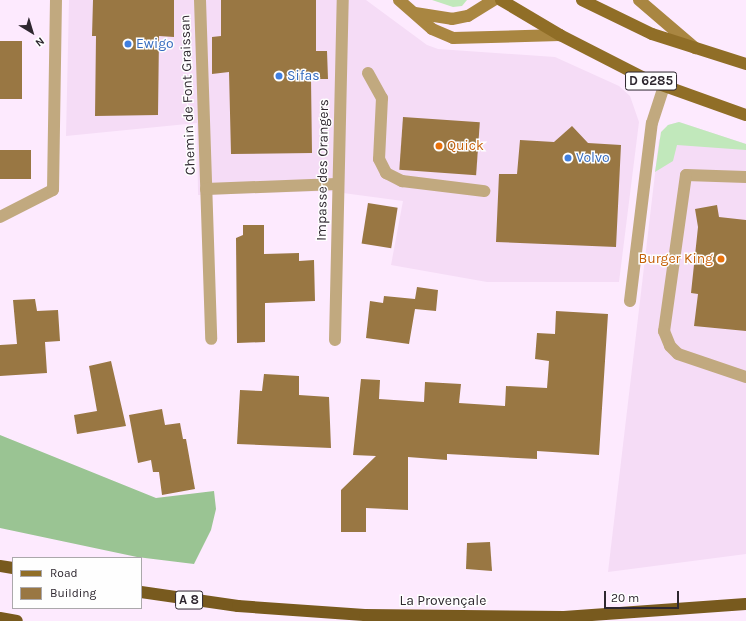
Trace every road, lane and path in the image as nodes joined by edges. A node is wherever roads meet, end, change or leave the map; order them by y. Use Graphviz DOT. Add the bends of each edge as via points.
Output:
graph roads {
  1 [pos="56,0"];
  2 [pos="200,0"];
  3 [pos="343,0"];
  4 [pos="399,0"];
  5 [pos="494,0"];
  6 [pos="500,0"];
  7 [pos="582,0"];
  8 [pos="638,0"];
  9 [pos="415,13"];
  10 [pos="560,35"];
  11 [pos="696,49"];
  12 [pos="746,64"];
  13 [pos="368,74"];
  14 [pos="664,87"];
  15 [pos="746,115"];
  16 [pos="746,177"];
  17 [pos="337,184"];
  18 [pos="206,189"];
  19 [pos="484,191"];
  20 [pos="0,217"];
  21 [pos="630,301"];
  22 [pos="211,338"];
  23 [pos="335,340"];
  24 [pos="746,377"];
  25 [pos="0,566"];
  26 [pos="12,568"];
  27 [pos="142,592"];
  28 [pos="746,604"];
  29 [pos="0,618"];
  30 [pos="17,621"];
  1 -- 20 [label="street" via="54,190"];
  2 -- 18 [label="street, Chemin de Font Graissan"];
  3 -- 17 [label="street, Impasse des Orangers"];
  4 -- 9 [label="main road"];
  5 -- 9 [label="main road" via="468,16 452,19"];
  6 -- 10 [label="main road, D 6285"];
  7 -- 11 [label="main road" via="652,34"];
  8 -- 11 [label="main road"];
  9 -- 10 [label="main road" via="432,29 453,38"];
  10 -- 14 [label="main road, D 6285"];
  11 -- 12 [label="main road"];
  13 -- 19 [label="street" via="382,98 380,159 386,173 402,181"];
  14 -- 15 [label="main road, D 6285"];
  14 -- 21 [label="street" via="652,123"];
  16 -- 24 [label="street" via="686,175 664,331 668,342 678,354"];
  17 -- 18 [label="street, Chemin de Font Graissan"];
  17 -- 23 [label="street, Impasse des Orangers"];
  18 -- 22 [label="street, Chemin de Font Graissan"];
  25 -- 26 [label="highway"];
  27 -- 28 [label="highway, La Provençale / A 8" via="238,606 365,615 564,617"];
  29 -- 30 [label="highway"];
}
